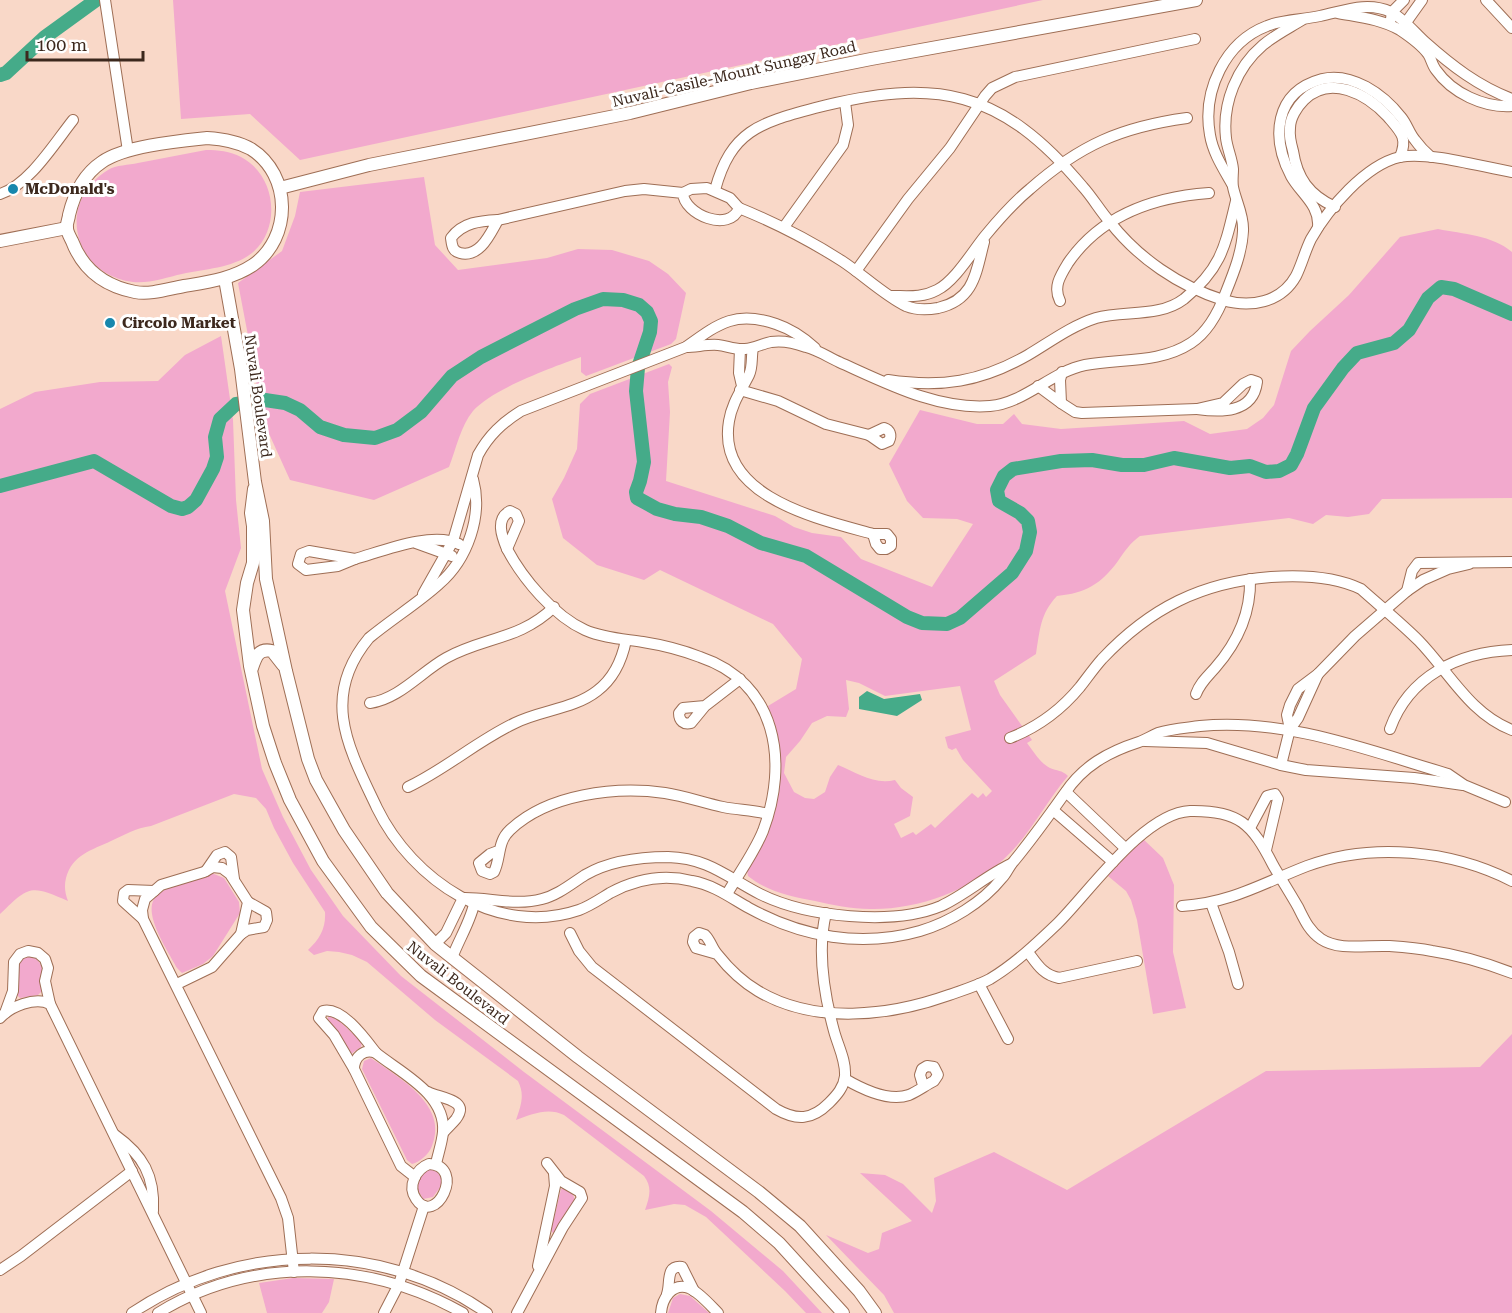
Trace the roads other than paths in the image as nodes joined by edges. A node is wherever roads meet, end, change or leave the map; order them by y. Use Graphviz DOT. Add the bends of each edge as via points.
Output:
graph roads {
  1 [pos="105,0"];
  2 [pos="1196,0"];
  3 [pos="1404,0"];
  4 [pos="1422,0"];
  5 [pos="1486,0"];
  6 [pos="1392,12"];
  7 [pos="1338,13"];
  8 [pos="1302,20"];
  9 [pos="1398,26"];
  10 [pos="1512,28"];
  11 [pos="1195,39"];
  12 [pos="1324,84"];
  13 [pos="1512,99"];
  14 [pos="845,102"];
  15 [pos="979,103"];
  16 [pos="1512,106"];
  17 [pos="1186,118"];
  18 [pos="73,120"];
  19 [pos="128,151"];
  20 [pos="1400,157"];
  21 [pos="1431,158"];
  22 [pos="1062,163"];
  23 [pos="1512,172"];
  24 [pos="1233,185"];
  25 [pos="280,188"];
  26 [pos="715,190"];
  27 [pos="683,193"];
  28 [pos="1209,193"];
  29 [pos="0,194"];
  30 [pos="1236,200"];
  31 [pos="1335,207"];
  32 [pos="740,208"];
  33 [pos="498,220"];
  34 [pos="1109,222"];
  35 [pos="784,227"];
  36 [pos="1318,227"];
  37 [pos="66,228"];
  38 [pos="985,236"];
  39 [pos="0,239"];
  40 [pos="856,271"];
  41 [pos="225,279"];
  42 [pos="1193,289"];
  43 [pos="892,296"];
  44 [pos="1223,300"];
  45 [pos="1060,302"];
  46 [pos="775,324"];
  47 [pos="717,326"];
  48 [pos="770,342"];
  49 [pos="717,345"];
  50 [pos="686,347"];
  51 [pos="753,348"];
  52 [pos="740,349"];
  53 [pos="818,351"];
  54 [pos="1062,372"];
  55 [pos="873,378"];
  56 [pos="1038,386"];
  57 [pos="741,388"];
  58 [pos="1061,403"];
  59 [pos="1197,409"];
  60 [pos="869,435"];
  61 [pos="473,478"];
  62 [pos="255,482"];
  63 [pos="873,534"];
  64 [pos="453,541"];
  65 [pos="416,543"];
  66 [pos="465,547"];
  67 [pos="507,549"];
  68 [pos="447,554"];
  69 [pos="355,559"];
  70 [pos="459,559"];
  71 [pos="1512,562"];
  72 [pos="1469,564"];
  73 [pos="1250,579"];
  74 [pos="1407,591"];
  75 [pos="421,597"];
  76 [pos="554,608"];
  77 [pos="1385,610"];
  78 [pos="626,640"];
  79 [pos="1512,650"];
  80 [pos="1441,668"];
  81 [pos="252,671"];
  82 [pos="286,671"];
  83 [pos="740,679"];
  84 [pos="1196,694"];
  85 [pos="370,703"];
  86 [pos="705,706"];
  87 [pos="1290,729"];
  88 [pos="1390,729"];
  89 [pos="1512,730"];
  90 [pos="1010,738"];
  91 [pos="1142,741"];
  92 [pos="1281,765"];
  93 [pos="1464,785"];
  94 [pos="408,787"];
  95 [pos="1066,792"];
  96 [pos="1510,804"];
  97 [pos="1053,810"];
  98 [pos="768,814"];
  99 [pos="1250,828"];
  100 [pos="1125,848"];
  101 [pos="1266,850"];
  102 [pos="498,851"];
  103 [pos="1113,862"];
  104 [pos="1011,863"];
  105 [pos="204,872"];
  106 [pos="1280,878"];
  107 [pos="736,879"];
  108 [pos="1512,881"];
  109 [pos="235,882"];
  110 [pos="154,891"];
  111 [pos="727,894"];
  112 [pos="463,898"];
  113 [pos="475,901"];
  114 [pos="248,902"];
  115 [pos="1211,903"];
  116 [pos="1182,906"];
  117 [pos="826,913"];
  118 [pos="143,919"];
  119 [pos="570,933"];
  120 [pos="241,934"];
  121 [pos="824,937"];
  122 [pos="435,944"];
  123 [pos="1028,952"];
  124 [pos="717,954"];
  125 [pos="452,958"];
  126 [pos="1137,961"];
  127 [pos="1512,973"];
  128 [pos="177,984"];
  129 [pos="979,984"];
  130 [pos="1238,984"];
  131 [pos="50,1004"];
  132 [pos="829,1012"];
  133 [pos="2,1016"];
  134 [pos="1008,1039"];
  135 [pos="376,1053"];
  136 [pos="354,1069"];
  137 [pos="844,1079"];
  138 [pos="923,1085"];
  139 [pos="426,1092"];
  140 [pos="443,1133"];
  141 [pos="114,1134"];
  142 [pos="547,1163"];
  143 [pos="436,1164"];
  144 [pos="132,1171"];
  145 [pos="554,1173"];
  146 [pos="415,1177"];
  147 [pos="424,1206"];
  148 [pos="153,1214"];
  149 [pos="545,1235"];
  150 [pos="557,1239"];
  151 [pos="293,1258"];
  152 [pos="2,1267"];
  153 [pos="294,1272"];
  154 [pos="403,1272"];
  155 [pos="536,1275"];
  156 [pos="187,1284"];
  157 [pos="399,1284"];
  158 [pos="694,1291"];
  159 [pos="667,1294"];
  160 [pos="193,1296"];
  161 [pos="132,1313"];
  162 [pos="158,1313"];
  163 [pos="201,1313"];
  164 [pos="384,1313"];
  165 [pos="463,1313"];
  166 [pos="487,1313"];
  167 [pos="517,1313"];
  168 [pos="661,1313"];
  169 [pos="718,1313"];
  170 [pos="843,1313"];
  171 [pos="875,1313"];
  1 -- 19 [label="street"];
  2 -- 25 [label="main road, Nuvali-Casile-Mount Sungay Road" via="838,65 630,113 369,165"];
  3 -- 6 [label="street"];
  4 -- 9 [label="street"];
  5 -- 10 [label="street"];
  6 -- 7 [label="street" via="1356,7"];
  6 -- 9 [label="street"];
  7 -- 8 [label="street"];
  7 -- 9 [label="street"];
  8 -- 24 [label="street" via="1252,55 1232,88 1226,138"];
  8 -- 24 [label="street" via="1282,21 1252,34 1232,52 1218,73 1210,97 1210,133 1217,158"];
  9 -- 13 [label="street" via="1463,74"];
  9 -- 16 [label="street" via="1421,46 1435,69 1454,87 1475,100"];
  11 -- 15 [label="street" via="1015,77 992,88"];
  12 -- 20 [label="street" via="1355,93 1380,109 1403,137"];
  12 -- 21 [label="street" via="1342,78 1380,96"];
  12 -- 31 [label="street" via="1298,106 1289,129 1302,181 1317,197"];
  12 -- 36 [label="street" via="1307,85 1294,94 1281,113 1279,129 1286,165 1315,208"];
  14 -- 15 [label="street" via="935,92"];
  14 -- 26 [label="street" via="778,119 749,132 724,162"];
  14 -- 35 [label="street" via="848,125 843,145"];
  15 -- 22 [label="street" via="1014,122"];
  15 -- 40 [label="street" via="950,148"];
  17 -- 22 [label="street" via="1113,135"];
  18 -- 29 [label="street" via="31,173"];
  19 -- 25 [label="main road" via="207,138 228,140 264,160"];
  19 -- 37 [label="main road" via="103,161 87,176 72,202"];
  20 -- 21 [label="street" via="1422,154"];
  20 -- 31 [label="street" via="1376,167"];
  21 -- 23 [label="street"];
  22 -- 34 [label="street"];
  22 -- 38 [label="street" via="1028,190"];
  24 -- 30 [label="street"];
  25 -- 41 [label="main road" via="281,215 272,245 254,264"];
  26 -- 27 [label="street" via="694,188"];
  26 -- 32 [label="street"];
  27 -- 32 [label="street" via="692,210 710,218 728,220"];
  27 -- 33 [label="street" via="625,191"];
  28 -- 34 [label="street" via="1151,202"];
  30 -- 42 [label="street" via="1222,254"];
  30 -- 44 [label="street" via="1243,218 1242,242"];
  31 -- 36 [label="street"];
  32 -- 35 [label="street"];
  34 -- 42 [label="street" via="1150,261"];
  34 -- 45 [label="street" via="1084,243 1067,265 1056,290"];
  35 -- 40 [label="street"];
  36 -- 44 [label="street" via="1297,273 1281,293 1254,304"];
  37 -- 39 [label="main road"];
  37 -- 41 [label="main road" via="86,267 120,289 142,293"];
  38 -- 43 [label="street" via="943,287 924,295"];
  38 -- 43 [label="street" via="972,284 954,303 921,309"];
  40 -- 43 [label="street"];
  41 -- 62 [label="main road, Nuvali Boulevard"];
  42 -- 44 [label="street"];
  42 -- 55 [label="street" via="1183,299 1160,310 1117,314 1083,323 989,374 924,384"];
  44 -- 54 [label="street" via="1206,330 1176,351"];
  46 -- 47 [label="street" via="746,317"];
  46 -- 48 [label="street" via="778,331"];
  46 -- 53 [label="street" via="799,334"];
  47 -- 49 [label="street" via="712,337"];
  47 -- 50 [label="street"];
  48 -- 51 [label="street"];
  48 -- 53 [label="street"];
  49 -- 50 [label="street"];
  49 -- 52 [label="street"];
  50 -- 61 [label="street" via="529,407 491,434 478,455"];
  51 -- 52 [label="street"];
  51 -- 57 [label="street" via="750,374"];
  52 -- 57 [label="street"];
  53 -- 55 [label="street"];
  54 -- 56 [label="street"];
  54 -- 58 [label="street"];
  55 -- 56 [label="street" via="934,399 978,406 1011,401"];
  56 -- 58 [label="street"];
  57 -- 60 [label="street" via="826,424"];
  57 -- 63 [label="street" via="728,429 732,456 743,476 765,494 796,510"];
  58 -- 59 [label="street" via="1082,413"];
  59 -- 59 [label="street" via="1236,409 1252,395 1257,382 1249,380 1223,403"];
  61 -- 64 [label="street"];
  61 -- 66 [label="street" via="476,511"];
  62 -- 81 [label="main road, Nuvali Boulevard" via="251,513 253,563 243,610"];
  62 -- 82 [label="main road, Nuvali Boulevard" via="263,521 267,579"];
  64 -- 65 [label="street"];
  64 -- 66 [label="street"];
  64 -- 68 [label="street"];
  65 -- 68 [label="street"];
  65 -- 69 [label="street"];
  66 -- 70 [label="street"];
  67 -- 76 [label="street" via="526,579"];
  68 -- 70 [label="street"];
  68 -- 75 [label="street"];
  70 -- 75 [label="street" via="439,584"];
  71 -- 72 [label="street"];
  72 -- 74 [label="street" via="1436,573"];
  72 -- 74 [label="street" via="1418,562"];
  73 -- 77 [label="street" via="1335,580 1360,589"];
  73 -- 84 [label="street" via="1249,606 1241,628"];
  73 -- 90 [label="street" via="1210,587 1156,612 1114,647 1054,713"];
  74 -- 77 [label="street"];
  75 -- 112 [label="street" via="369,638 356,656 346,675 343,723 392,835 424,872"];
  76 -- 78 [label="street" via="585,630"];
  76 -- 85 [label="street" via="525,629 460,651 398,692"];
  77 -- 80 [label="street"];
  77 -- 87 [label="street" via="1293,697 1287,715"];
  78 -- 83 [label="street" via="701,657"];
  78 -- 94 [label="street" via="616,668 590,696 499,731"];
  79 -- 80 [label="street" via="1468,656"];
  80 -- 88 [label="street" via="1412,690"];
  80 -- 89 [label="street" via="1482,712"];
  81 -- 82 [label="main road" via="259,652 265,650 279,658"];
  81 -- 170 [label="main road, Nuvali Boulevard" via="263,726 290,800 323,861 371,927 438,989 743,1212 779,1243"];
  82 -- 122 [label="main road, Nuvali Boulevard" via="298,726 316,780 368,867"];
  83 -- 86 [label="street"];
  83 -- 98 [label="street" via="759,700 770,725 774,766"];
  87 -- 91 [label="street" via="1205,726 1159,733"];
  87 -- 92 [label="street"];
  87 -- 93 [label="street" via="1448,774"];
  91 -- 92 [label="street" via="1207,743"];
  91 -- 95 [label="street" via="1102,757 1080,774"];
  92 -- 93 [label="street"];
  93 -- 96 [label="street"];
  95 -- 97 [label="street"];
  95 -- 100 [label="street"];
  97 -- 103 [label="street"];
  97 -- 104 [label="street"];
  98 -- 102 [label="street" via="660,793 603,793 572,799 532,815 508,831"];
  98 -- 107 [label="street" via="756,846"];
  99 -- 100 [label="street" via="1220,812 1183,812 1162,819"];
  99 -- 101 [label="street"];
  99 -- 101 [label="street" via="1267,796 1275,794 1278,799"];
  100 -- 103 [label="street"];
  101 -- 106 [label="street"];
  103 -- 123 [label="street"];
  104 -- 117 [label="street" via="929,910 885,917"];
  104 -- 121 [label="street" via="1003,877 979,900 923,930 873,939"];
  105 -- 109 [label="street" via="222,868"];
  105 -- 109 [label="street" via="217,855 225,852 231,857"];
  105 -- 110 [label="street" via="161,885"];
  106 -- 108 [label="street" via="1346,856 1399,852 1469,865"];
  106 -- 115 [label="street"];
  106 -- 127 [label="street" via="1311,931 1328,943 1432,951"];
  107 -- 111 [label="street"];
  107 -- 113 [label="street" via="692,859 651,858 598,869 544,899 518,903"];
  107 -- 117 [label="street" via="771,899"];
  109 -- 114 [label="street"];
  110 -- 118 [label="street" via="145,899"];
  110 -- 118 [label="street" via="128,890 122,896"];
  111 -- 113 [label="street" via="693,880 648,879 625,885 584,908 541,917 506,915"];
  111 -- 121 [label="street" via="752,910"];
  112 -- 113 [label="street"];
  112 -- 122 [label="street" via="446,933"];
  113 -- 125 [label="street"];
  114 -- 120 [label="street"];
  114 -- 120 [label="street" via="266,912 267,920 264,927"];
  115 -- 116 [label="street"];
  115 -- 130 [label="street"];
  117 -- 121 [label="street"];
  118 -- 128 [label="street"];
  119 -- 137 [label="street" via="592,967 787,1115 806,1117 822,1111"];
  120 -- 128 [label="street" via="212,967"];
  121 -- 132 [label="street" via="823,970"];
  122 -- 125 [label="main road, Nuvali Boulevard"];
  123 -- 126 [label="street" via="1042,971 1059,978"];
  123 -- 129 [label="street"];
  124 -- 132 [label="street" via="760,992 792,1005"];
  125 -- 171 [label="main road, Nuvali Boulevard" via="800,1226"];
  128 -- 151 [label="street" via="281,1198"];
  129 -- 132 [label="street" via="908,1008"];
  129 -- 134 [label="street"];
  131 -- 133 [label="street" via="41,1001 17,1006"];
  131 -- 133 [label="street" via="45,959 28,951 14,962 13,992"];
  131 -- 141 [label="street"];
  132 -- 137 [label="street" via="844,1063"];
  135 -- 136 [label="street" via="370,1051 359,1056"];
  135 -- 136 [label="street" via="337,1013 323,1011 319,1018"];
  135 -- 139 [label="street"];
  136 -- 146 [label="street" via="401,1166"];
  137 -- 138 [label="street" via="897,1097 912,1094"];
  139 -- 140 [label="street" via="439,1111"];
  139 -- 140 [label="street" via="458,1105 458,1113"];
  140 -- 143 [label="street"];
  141 -- 144 [label="street"];
  141 -- 148 [label="street" via="139,1157 152,1183"];
  142 -- 145 [label="street"];
  143 -- 146 [label="street" via="425,1165"];
  143 -- 147 [label="street" via="446,1177 444,1194 433,1205"];
  144 -- 148 [label="street"];
  144 -- 152 [label="street"];
  145 -- 149 [label="street"];
  145 -- 150 [label="street" via="582,1195"];
  146 -- 147 [label="street" via="413,1194"];
  147 -- 154 [label="street"];
  148 -- 156 [label="street"];
  149 -- 150 [label="street"];
  149 -- 155 [label="street"];
  150 -- 155 [label="street"];
  151 -- 153 [label="street"];
  151 -- 154 [label="street" via="354,1261"];
  151 -- 156 [label="street" via="245,1265"];
  153 -- 157 [label="street" via="334,1272"];
  153 -- 160 [label="street" via="256,1276"];
  154 -- 157 [label="street"];
  154 -- 166 [label="street" via="451,1291"];
  155 -- 167 [label="street"];
  156 -- 160 [label="street"];
  156 -- 161 [label="street"];
  157 -- 164 [label="street"];
  157 -- 165 [label="street"];
  158 -- 159 [label="street" via="682,1287"];
  158 -- 159 [label="street" via="679,1266 669,1272"];
  158 -- 169 [label="street"];
  159 -- 168 [label="street"];
  160 -- 162 [label="street"];
  160 -- 163 [label="street"];
}
